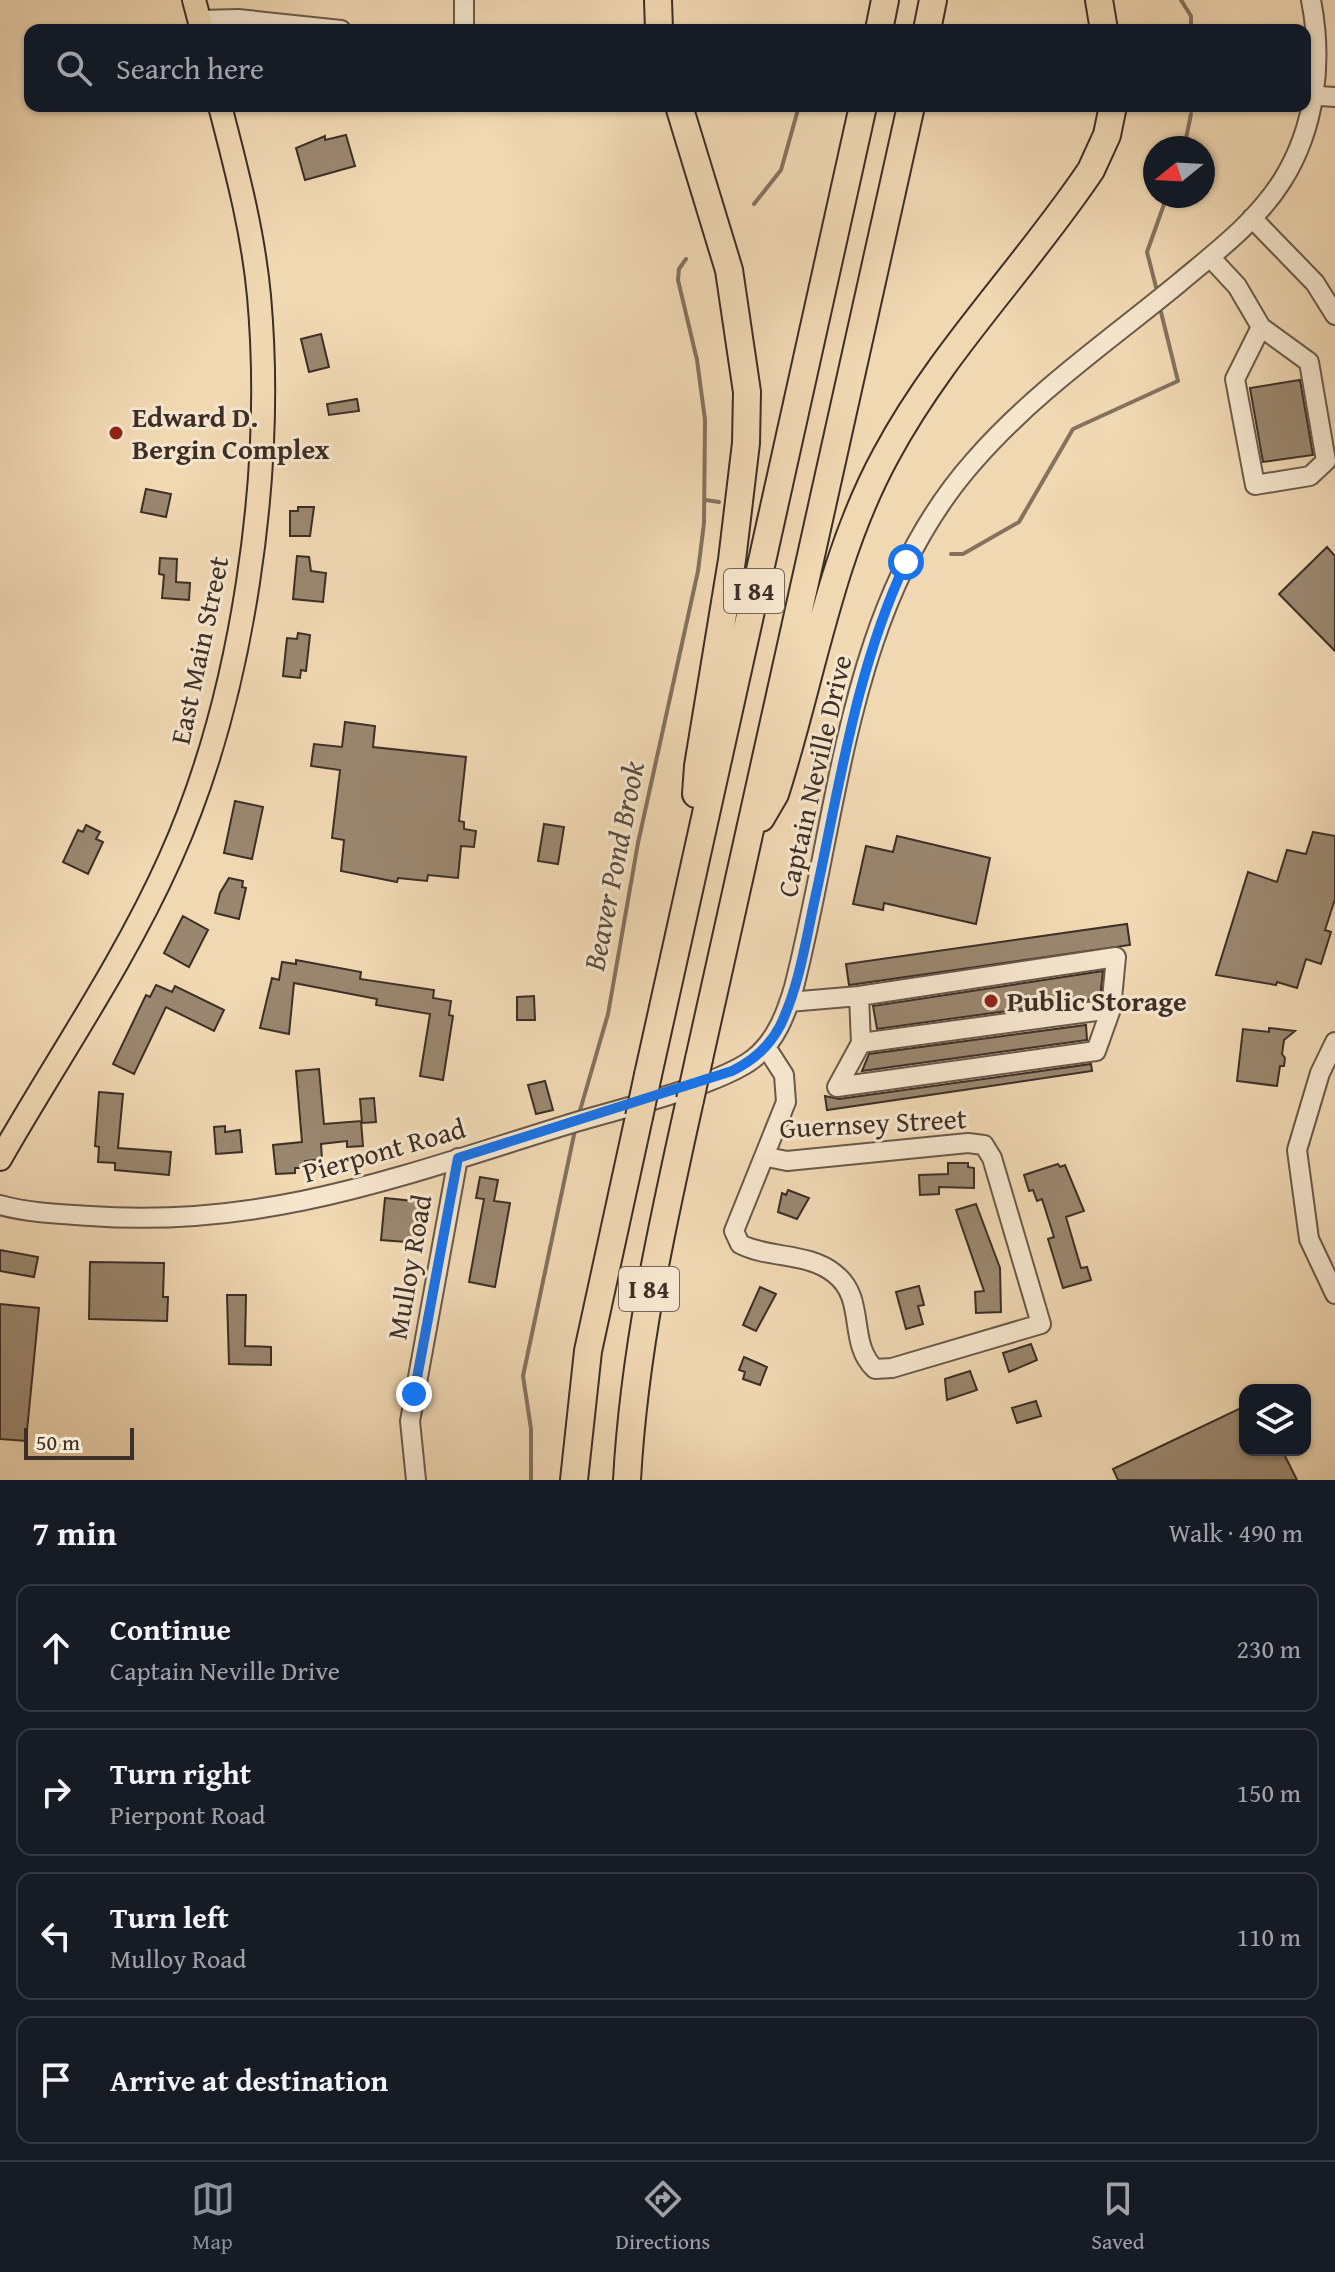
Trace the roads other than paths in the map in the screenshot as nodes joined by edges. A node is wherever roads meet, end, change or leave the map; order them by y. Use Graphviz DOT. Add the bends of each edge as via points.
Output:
graph roads {
  1 [pos="464,0"];
  2 [pos="658,0"];
  3 [pos="885,0"];
  4 [pos="933,0"];
  5 [pos="1099,0"];
  6 [pos="1311,0"];
  7 [pos="198,17"];
  8 [pos="285,24"];
  9 [pos="464,24"];
  10 [pos="659,24"];
  11 [pos="880,24"];
  12 [pos="928,24"];
  13 [pos="1103,24"];
  14 [pos="1311,87"];
  15 [pos="1311,95"];
  16 [pos="1335,97"];
  17 [pos="221,112"];
  18 [pos="681,112"];
  19 [pos="862,112"];
  20 [pos="910,112"];
  21 [pos="1112,112"];
  22 [pos="1306,112"];
  23 [pos="1252,218"];
  24 [pos="1210,257"];
  25 [pos="1335,315"];
  26 [pos="1261,327"];
  27 [pos="703,827"];
  28 [pos="749,834"];
  29 [pos="859,996"];
  30 [pos="789,1002"];
  31 [pos="1111,1009"];
  32 [pos="1335,1042"];
  33 [pos="861,1043"];
  34 [pos="766,1047"];
  35 [pos="767,1157"];
  36 [pos="458,1158"];
  37 [pos="0,1159"];
  38 [pos="0,1205"];
  39 [pos="1335,1294"];
  40 [pos="416,1480"];
  41 [pos="574,1480"];
  42 [pos="627,1480"];
  1 -- 9 [label="street"];
  2 -- 10 [label="highway"];
  3 -- 11 [label="highway"];
  4 -- 12 [label="highway"];
  5 -- 13 [label="highway"];
  6 -- 14 [label="street, Captain Neville Drive" via="1318,59"];
  7 -- 8 [label="street"];
  15 -- 16 [label="street"];
  17 -- 37 [label="main road, East Main Street" via="255,261 262,349 252,533 228,684 198,788 153,897"];
  18 -- 27 [label="highway" via="729,270 747,392 732,560 697,774"];
  19 -- 27 [label="highway, I 84"];
  20 -- 28 [label="highway, I 84"];
  21 -- 28 [label="highway" via="1091,170 925,393 884,457 841,569 775,794"];
  22 -- 23 [label="street, Captain Neville Drive" via="1285,177"];
  23 -- 24 [label="street, Captain Neville Drive"];
  23 -- 25 [label="street" via="1315,283"];
  24 -- 26 [label="street" via="1237,286"];
  24 -- 30 [label="street, Captain Neville Drive" via="992,440 913,547 883,612 864,673"];
  26 -- 26 [label="street" via="1235,379 1255,485 1310,476 1326,461 1309,362"];
  27 -- 41 [label="highway, I 84, bridge" via="588,1351"];
  28 -- 42 [label="highway, I 84, bridge" via="647,1302"];
  29 -- 30 [label="street"];
  29 -- 31 [label="street" via="1116,957"];
  29 -- 33 [label="street"];
  30 -- 34 [label="street, Captain Neville Drive"];
  31 -- 33 [label="street"];
  31 -- 33 [label="street" via="1096,1051 837,1087"];
  32 -- 39 [label="street" via="1297,1150 1309,1239"];
  34 -- 35 [label="street" via="787,1088"];
  34 -- 36 [label="street, Pierpont Road" via="732,1071"];
  35 -- 35 [label="street, Guernsey Street" via="734,1231 740,1244 835,1274 855,1303 863,1357 875,1369 1041,1324 984,1145 787,1161"];
  36 -- 38 [label="street, Pierpont Road" via="331,1197 233,1214 126,1218"];
  36 -- 40 [label="street, Mulloy Road" via="410,1421"];
}
